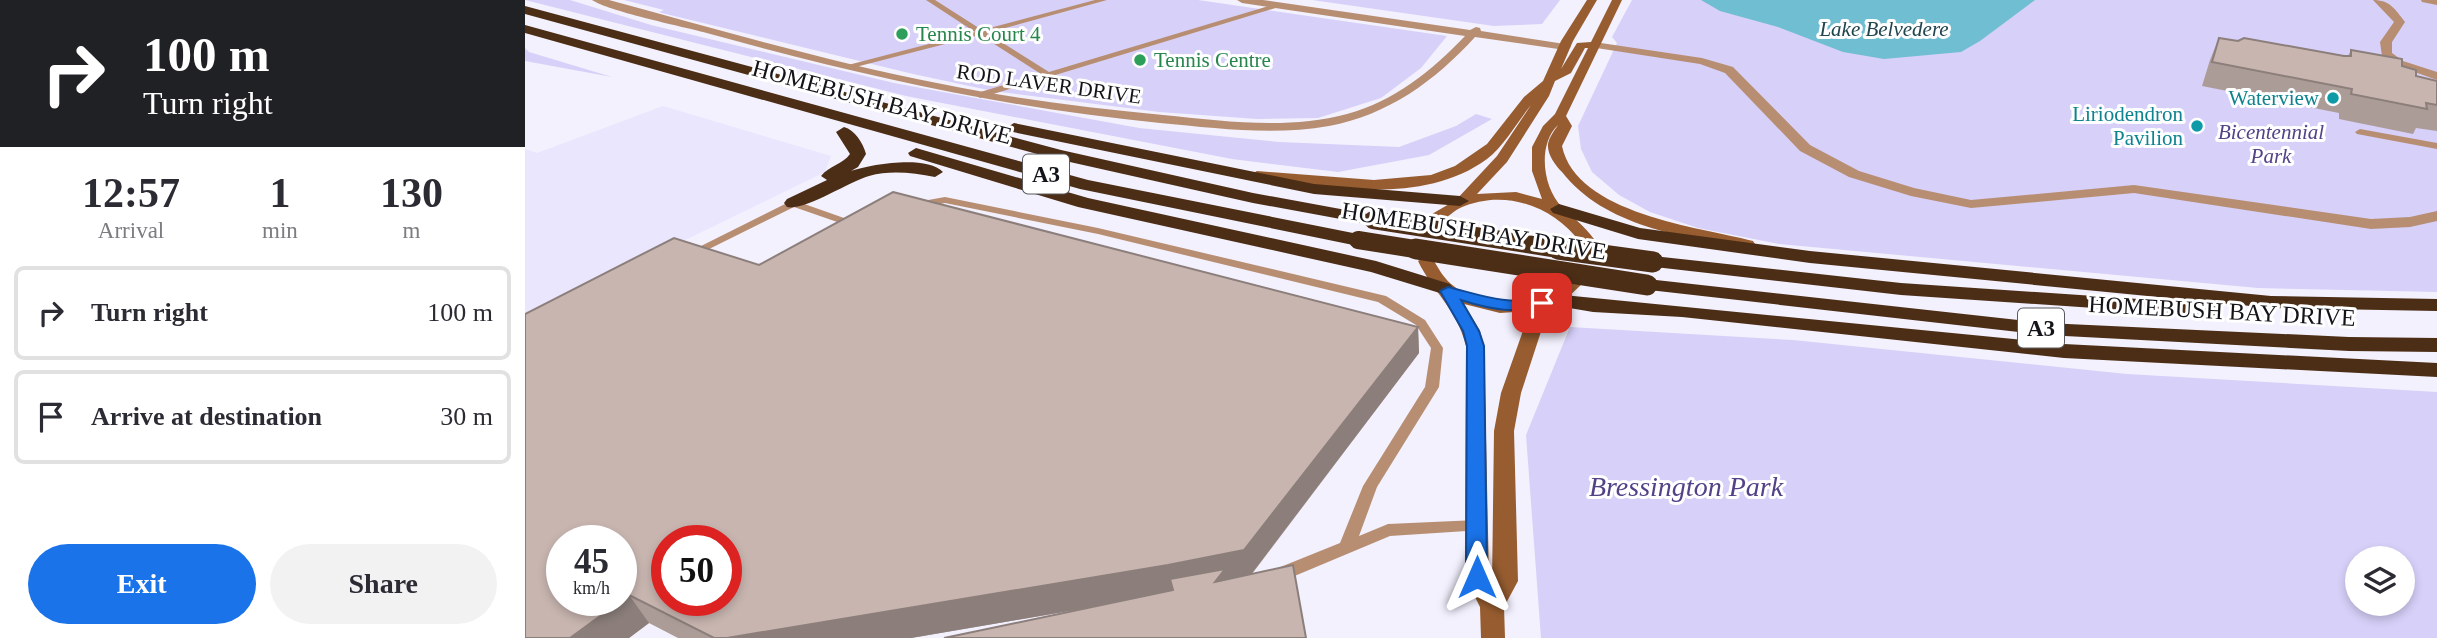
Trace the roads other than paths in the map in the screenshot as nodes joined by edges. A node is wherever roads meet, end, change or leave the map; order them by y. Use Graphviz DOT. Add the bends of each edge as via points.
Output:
graph roads {
  1 [pos="597,0"];
  2 [pos="930,0"];
  3 [pos="1076,0"];
  4 [pos="1103,0"];
  5 [pos="1242,0"];
  6 [pos="1592,0"];
  7 [pos="1617,0"];
  8 [pos="2378,0"];
  9 [pos="2426,0"];
  10 [pos="2437,2"];
  11 [pos="1273,3"];
  12 [pos="1085,5"];
  13 [pos="525,10"];
  14 [pos="525,29"];
  15 [pos="980,32"];
  16 [pos="1474,32"];
  17 [pos="525,40"];
  18 [pos="1566,44"];
  19 [pos="1594,45"];
  20 [pos="851,67"];
  21 [pos="685,74"];
  22 [pos="1048,75"];
  23 [pos="2437,76"];
  24 [pos="1548,82"];
  25 [pos="738,89"];
  26 [pos="980,95"];
  27 [pos="877,103"];
  28 [pos="1560,117"];
  29 [pos="844,132"];
  30 [pos="2360,132"];
  31 [pos="2437,146"];
  32 [pos="1231,173"];
  33 [pos="790,200"];
  34 [pos="1462,200"];
  35 [pos="1084,203"];
  36 [pos="898,208"];
  37 [pos="1556,208"];
  38 [pos="865,216"];
  39 [pos="2437,216"];
  40 [pos="1437,217"];
  41 [pos="1586,239"];
  42 [pos="675,257"];
  43 [pos="1810,257"];
  44 [pos="1426,261"];
  45 [pos="1575,284"];
  46 [pos="1445,289"];
  47 [pos="1547,301"];
  48 [pos="2437,304"];
  49 [pos="2437,317"];
  50 [pos="2437,345"];
  51 [pos="2437,370"];
  52 [pos="1477,526"];
  53 [pos="1347,546"];
  54 [pos="1259,583"];
  55 [pos="1492,607"];
  56 [pos="1493,638"];
  1 -- 20 [label="street, ROD LAVER DRIVE"];
  2 -- 15 [label="lane"];
  3 -- 12 [label="lane"];
  4 -- 12 [label="lane"];
  5 -- 11 [label="street"];
  6 -- 18 [label="main road"];
  7 -- 19 [label="main road"];
  8 -- 23 [label="street" via="2400,22 2386,42 2386,54"];
  9 -- 10 [label="street"];
  11 -- 16 [label="street"];
  11 -- 22 [label="lane"];
  12 -- 15 [label="lane"];
  13 -- 27 [label="highway, HOMEBUSH BAY DRIVE / A3"];
  14 -- 21 [label="highway, HOMEBUSH BAY DRIVE / A3"];
  15 -- 20 [label="lane"];
  15 -- 22 [label="lane"];
  16 -- 18 [label="street"];
  16 -- 26 [label="street, ROD LAVER DRIVE" via="1434,69 1385,104 1352,117 1309,125 1170,120"];
  17 -- 21 [label="highway"];
  18 -- 24 [label="main road"];
  19 -- 24 [label="main road" via="1581,45 1567,70"];
  19 -- 28 [label="main road"];
  19 -- 39 [label="street" via="1702,61 1729,70 1805,148 1854,174 1911,192 1971,204 2134,189 2371,224"];
  20 -- 26 [label="street, ROD LAVER DRIVE"];
  21 -- 25 [label="highway, HOMEBUSH BAY DRIVE / A3"];
  22 -- 26 [label="lane"];
  24 -- 32 [label="main road" via="1532,93 1484,155 1431,178 1364,183"];
  24 -- 34 [label="main road" via="1502,159"];
  25 -- 29 [label="highway"];
  25 -- 50 [label="highway, HOMEBUSH BAY DRIVE / A3, bridge" via="1086,185 1358,240 1647,285 2046,329"];
  27 -- 32 [label="highway" via="926,107"];
  27 -- 49 [label="highway, HOMEBUSH BAY DRIVE / A3, bridge" via="1070,157 1253,198 1506,242 1901,289 2288,315"];
  28 -- 37 [label="main road" via="1547,126 1537,156"];
  28 -- 43 [label="main road" via="1565,126 1556,141 1559,159 1572,178 1599,199 1663,225"];
  29 -- 33 [label="highway" via="858,153 852,163"];
  29 -- 35 [label="highway"];
  30 -- 31 [label="lane"];
  32 -- 34 [label="highway" via="1336,192"];
  33 -- 35 [label="highway" via="851,176 908,166 1014,193"];
  33 -- 38 [label="lane" via="843,221"];
  33 -- 42 [label="lane"];
  34 -- 37 [label="main road" via="1508,197"];
  34 -- 40 [label="main road"];
  35 -- 46 [label="highway" via="1375,267"];
  36 -- 53 [label="lane" via="945,200 1098,232 1382,299 1421,323 1437,348 1432,387 1370,486"];
  37 -- 41 [label="main road" via="1575,222"];
  37 -- 43 [label="highway" via="1638,233"];
  43 -- 48 [label="highway" via="2271,302"];
  44 -- 46 [label="main road" via="1432,277"];
  45 -- 47 [label="main road"];
  46 -- 47 [label="main road" via="1497,306 1524,307"];
  46 -- 52 [label="main road" via="1475,346"];
  47 -- 51 [label="highway" via="2064,351"];
  47 -- 55 [label="main road" via="1511,393 1504,431 1506,581"];
  52 -- 53 [label="lane" via="1388,530"];
  52 -- 55 [label="main road" via="1477,577"];
  53 -- 54 [label="lane"];
  55 -- 56 [label="main road"];
}
